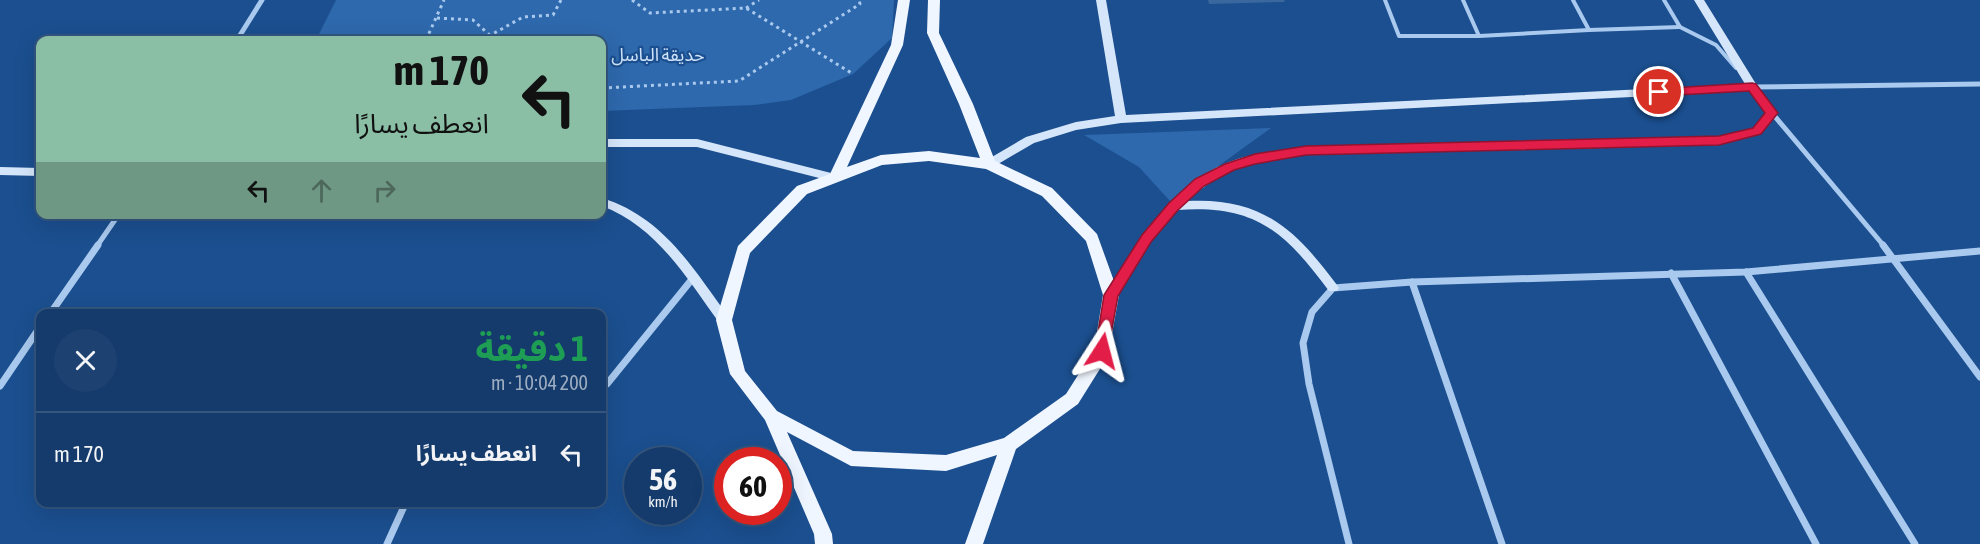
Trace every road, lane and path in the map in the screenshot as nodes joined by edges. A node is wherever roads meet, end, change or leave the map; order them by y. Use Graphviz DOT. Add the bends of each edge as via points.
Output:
graph roads {
  1 [pos="262,0"];
  2 [pos="444,0"];
  3 [pos="561,0"];
  4 [pos="632,0"];
  5 [pos="759,0"];
  6 [pos="860,0"];
  7 [pos="904,0"];
  8 [pos="934,0"];
  9 [pos="1101,0"];
  10 [pos="1384,0"];
  11 [pos="1463,0"];
  12 [pos="1573,0"];
  13 [pos="1664,0"];
  14 [pos="1699,0"];
  15 [pos="746,8"];
  16 [pos="437,18"];
  17 [pos="1680,27"];
  18 [pos="1589,30"];
  19 [pos="240,36"];
  20 [pos="428,36"];
  21 [pos="490,36"];
  22 [pos="1479,36"];
  23 [pos="801,42"];
  24 [pos="853,74"];
  25 [pos="1980,84"];
  26 [pos="1752,87"];
  27 [pos="606,88"];
  28 [pos="1772,113"];
  29 [pos="1121,119"];
  30 [pos="606,143"];
  31 [pos="989,164"];
  32 [pos="0,171"];
  33 [pos="36,172"];
  34 [pos="835,178"];
  35 [pos="606,203"];
  36 [pos="1174,206"];
  37 [pos="116,219"];
  38 [pos="1980,251"];
  39 [pos="1895,259"];
  40 [pos="1746,272"];
  41 [pos="1671,273"];
  42 [pos="693,278"];
  43 [pos="1412,282"];
  44 [pos="1333,288"];
  45 [pos="1111,295"];
  46 [pos="53,309"];
  47 [pos="724,320"];
  48 [pos="36,333"];
  49 [pos="1980,377"];
  50 [pos="606,384"];
  51 [pos="0,386"];
  52 [pos="771,416"];
  53 [pos="1009,444"];
  54 [pos="404,507"];
  55 [pos="387,544"];
  56 [pos="824,544"];
  57 [pos="974,544"];
  58 [pos="1349,544"];
  59 [pos="1502,544"];
  60 [pos="1816,544"];
  61 [pos="1915,544"];
  1 -- 19 [label="street"];
  2 -- 16 [label="path"];
  3 -- 21 [label="path" via="553,15 523,17"];
  4 -- 15 [label="path" via="650,13"];
  5 -- 15 [label="path"];
  6 -- 23 [label="path" via="860,4"];
  7 -- 34 [label="main road" via="897,45"];
  8 -- 31 [label="main road" via="933,33"];
  9 -- 29 [label="street"];
  10 -- 22 [label="lane" via="1399,36"];
  11 -- 22 [label="lane"];
  12 -- 18 [label="lane"];
  13 -- 17 [label="lane"];
  14 -- 26 [label="street"];
  15 -- 23 [label="path"];
  16 -- 20 [label="path"];
  16 -- 21 [label="path" via="473,20"];
  17 -- 18 [label="lane"];
  17 -- 26 [label="lane" via="1716,45"];
  18 -- 22 [label="lane"];
  23 -- 24 [label="path"];
  23 -- 27 [label="path" via="739,81"];
  25 -- 26 [label="street"];
  26 -- 28 [label="street"];
  26 -- 29 [label="street"];
  28 -- 36 [label="street" via="1757,131 1719,141 1281,154 1229,167 1200,182"];
  28 -- 39 [label="street"];
  29 -- 31 [label="street" via="1076,126 1030,140"];
  30 -- 34 [label="street" via="697,143"];
  31 -- 34 [label="main road" via="929,156 880,160"];
  31 -- 45 [label="main road" via="1047,192 1092,238"];
  32 -- 33 [label="street"];
  34 -- 47 [label="main road" via="802,190 743,250"];
  35 -- 42 [label="street" via="621,207 666,242"];
  36 -- 44 [label="street" via="1226,205 1252,213 1295,241"];
  36 -- 45 [label="street"];
  37 -- 46 [label="street"];
  38 -- 39 [label="street"];
  39 -- 40 [label="street"];
  39 -- 49 [label="street"];
  40 -- 41 [label="street"];
  40 -- 61 [label="street"];
  41 -- 43 [label="street"];
  41 -- 60 [label="street"];
  42 -- 47 [label="street"];
  42 -- 50 [label="street"];
  43 -- 44 [label="street"];
  43 -- 59 [label="street"];
  44 -- 58 [label="street" via="1312,312 1303,343 1309,384"];
  45 -- 53 [label="main road" via="1102,351 1072,399"];
  47 -- 52 [label="main road" via="738,374"];
  48 -- 51 [label="street"];
  52 -- 53 [label="main road" via="851,458 946,463"];
  52 -- 56 [label="main road"];
  53 -- 57 [label="main road"];
  54 -- 55 [label="street"];
}
